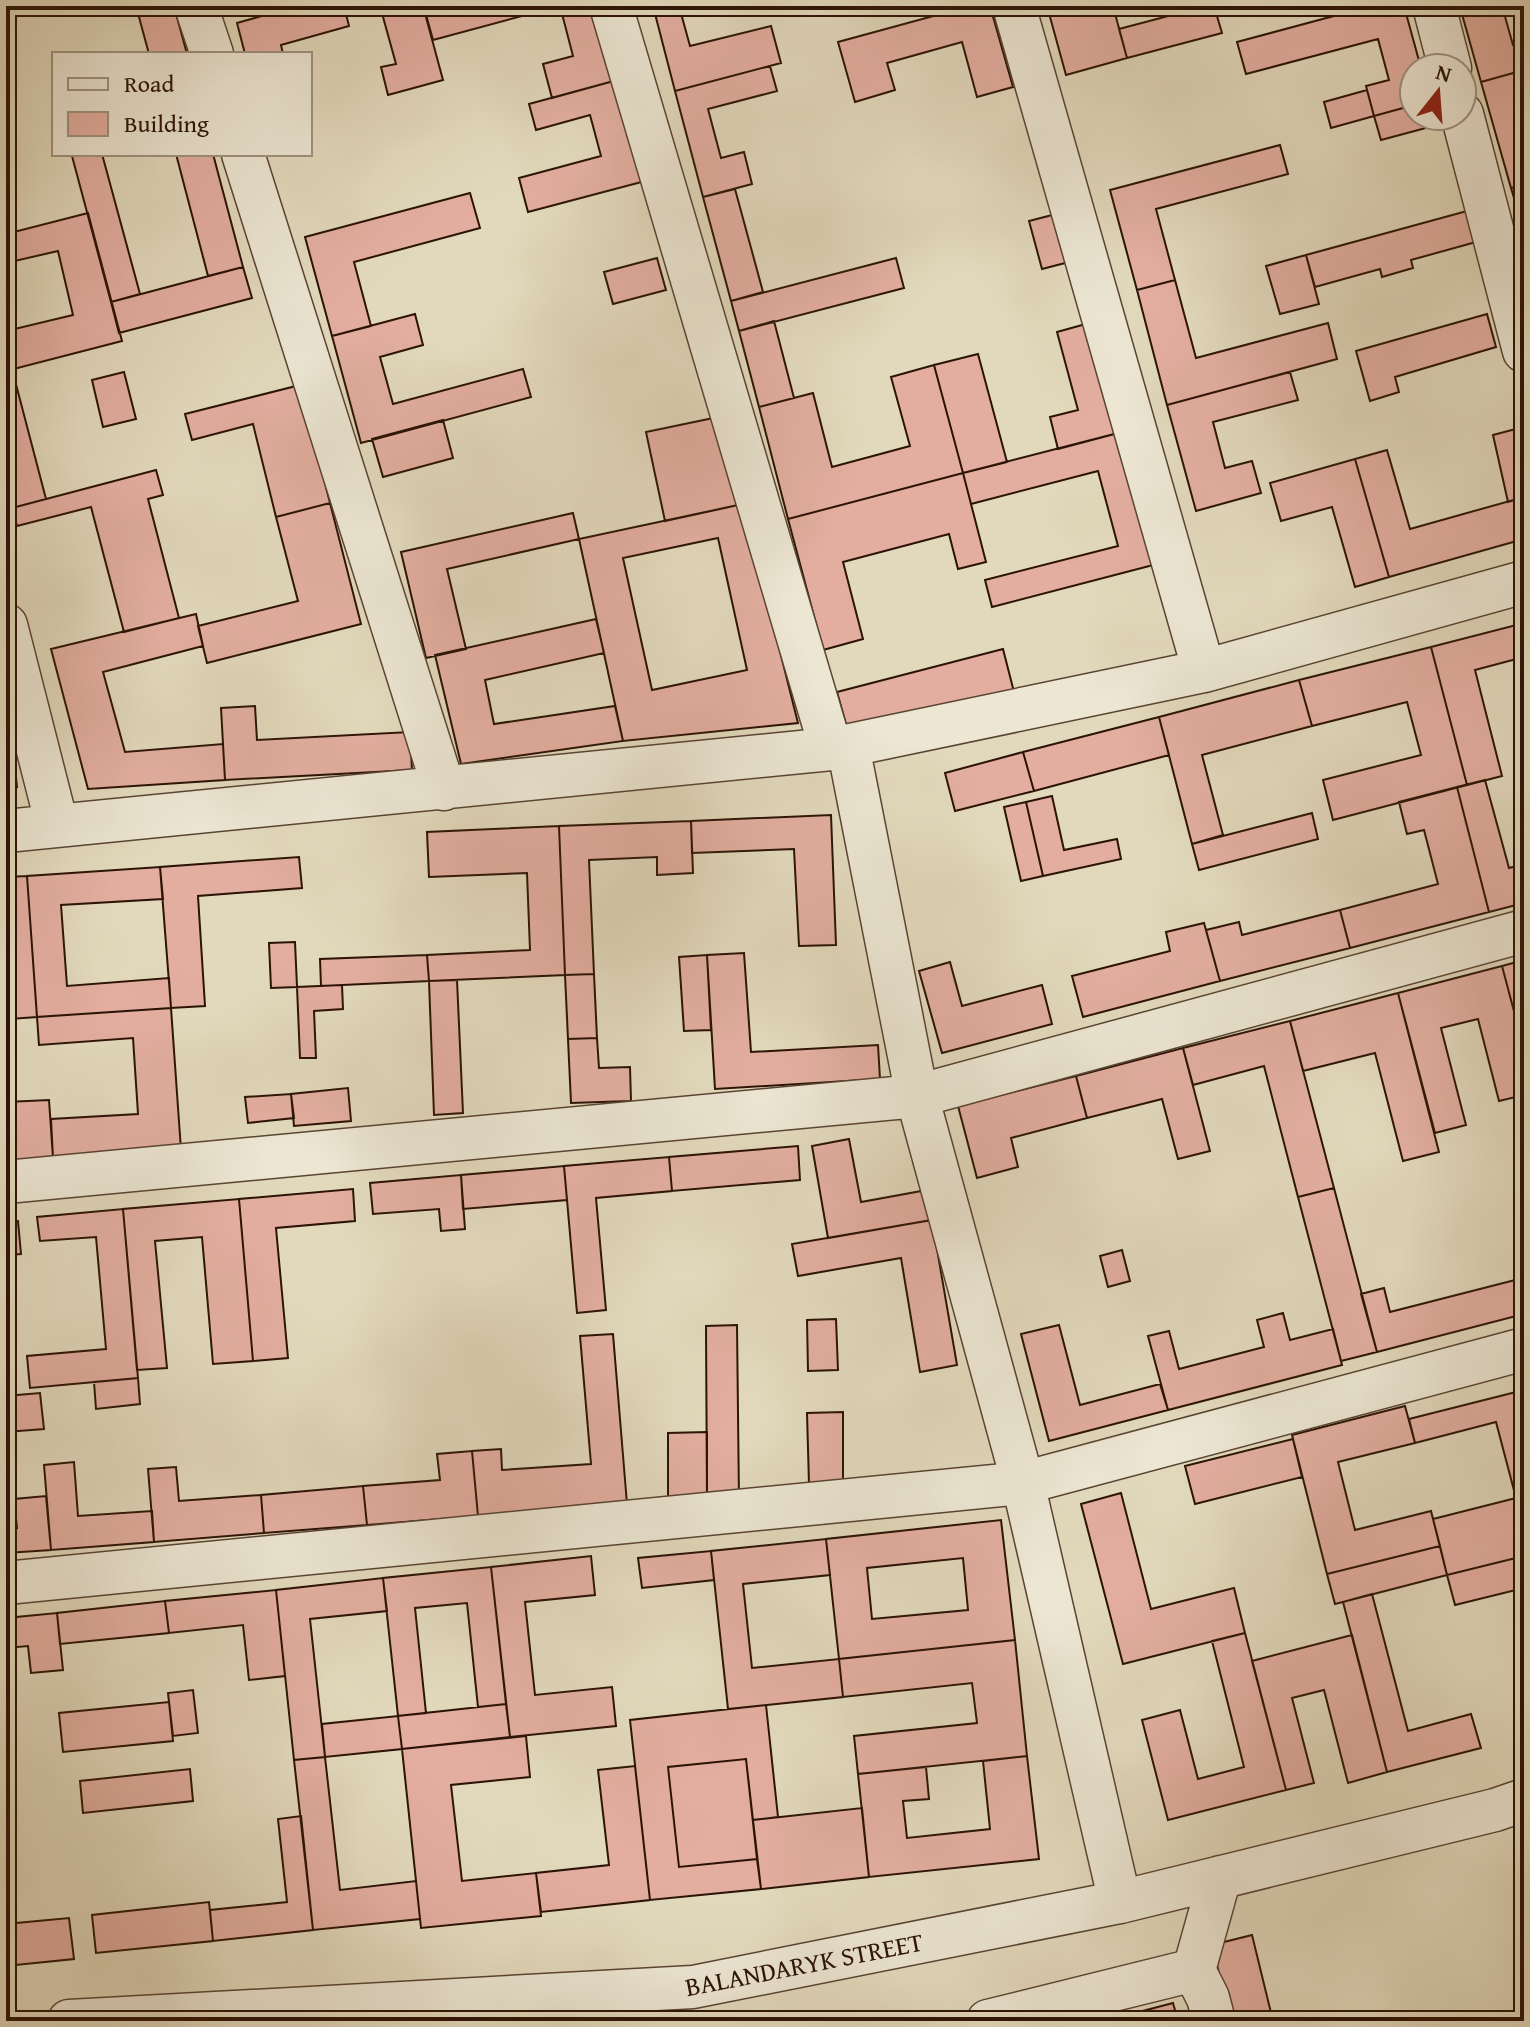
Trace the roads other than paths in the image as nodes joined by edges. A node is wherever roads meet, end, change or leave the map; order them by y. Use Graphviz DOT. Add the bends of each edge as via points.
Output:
graph roads {
  1 [pos="196,6"];
  2 [pos="611,6"];
  3 [pos="1014,6"];
  4 [pos="1434,6"];
  5 [pos="211,52"];
  6 [pos="1446,52"];
  7 [pos="1467,132"];
  8 [pos="244,156"];
  9 [pos="1524,351"];
  10 [pos="1524,582"];
  11 [pos="6,625"];
  12 [pos="1204,671"];
  13 [pos="839,748"];
  14 [pos="444,789"];
  15 [pos="57,825"];
  16 [pos="6,831"];
  17 [pos="1524,931"];
  18 [pos="917,1096"];
  19 [pos="6,1182"];
  20 [pos="1524,1349"];
  21 [pos="1023,1483"];
  22 [pos="6,1583"];
  23 [pos="1524,1800"];
  24 [pos="1220,1877"];
  25 [pos="1120,1902"];
  26 [pos="1194,1970"];
  27 [pos="697,2004"];
  28 [pos="69,2021"];
  29 [pos="988,2021"];
  30 [pos="1214,2021"];
  1 -- 5 [label="street"];
  2 -- 13 [label="street"];
  3 -- 12 [label="street"];
  4 -- 6 [label="street"];
  7 -- 9 [label="street"];
  8 -- 14 [label="street"];
  10 -- 12 [label="street"];
  11 -- 15 [label="street"];
  12 -- 13 [label="street"];
  13 -- 14 [label="street"];
  13 -- 18 [label="street"];
  14 -- 15 [label="street"];
  15 -- 16 [label="street"];
  17 -- 18 [label="street"];
  18 -- 19 [label="street"];
  18 -- 21 [label="street"];
  20 -- 21 [label="street"];
  21 -- 22 [label="street"];
  21 -- 25 [label="street"];
  23 -- 24 [label="street, BALANDARYK STREET"];
  24 -- 25 [label="street, BALANDARYK STREET"];
  24 -- 26 [label="street"];
  25 -- 27 [label="street, BALANDARYK STREET"];
  26 -- 29 [label="street"];
  26 -- 30 [label="street"];
  27 -- 28 [label="street, BALANDARYK STREET"];
}
